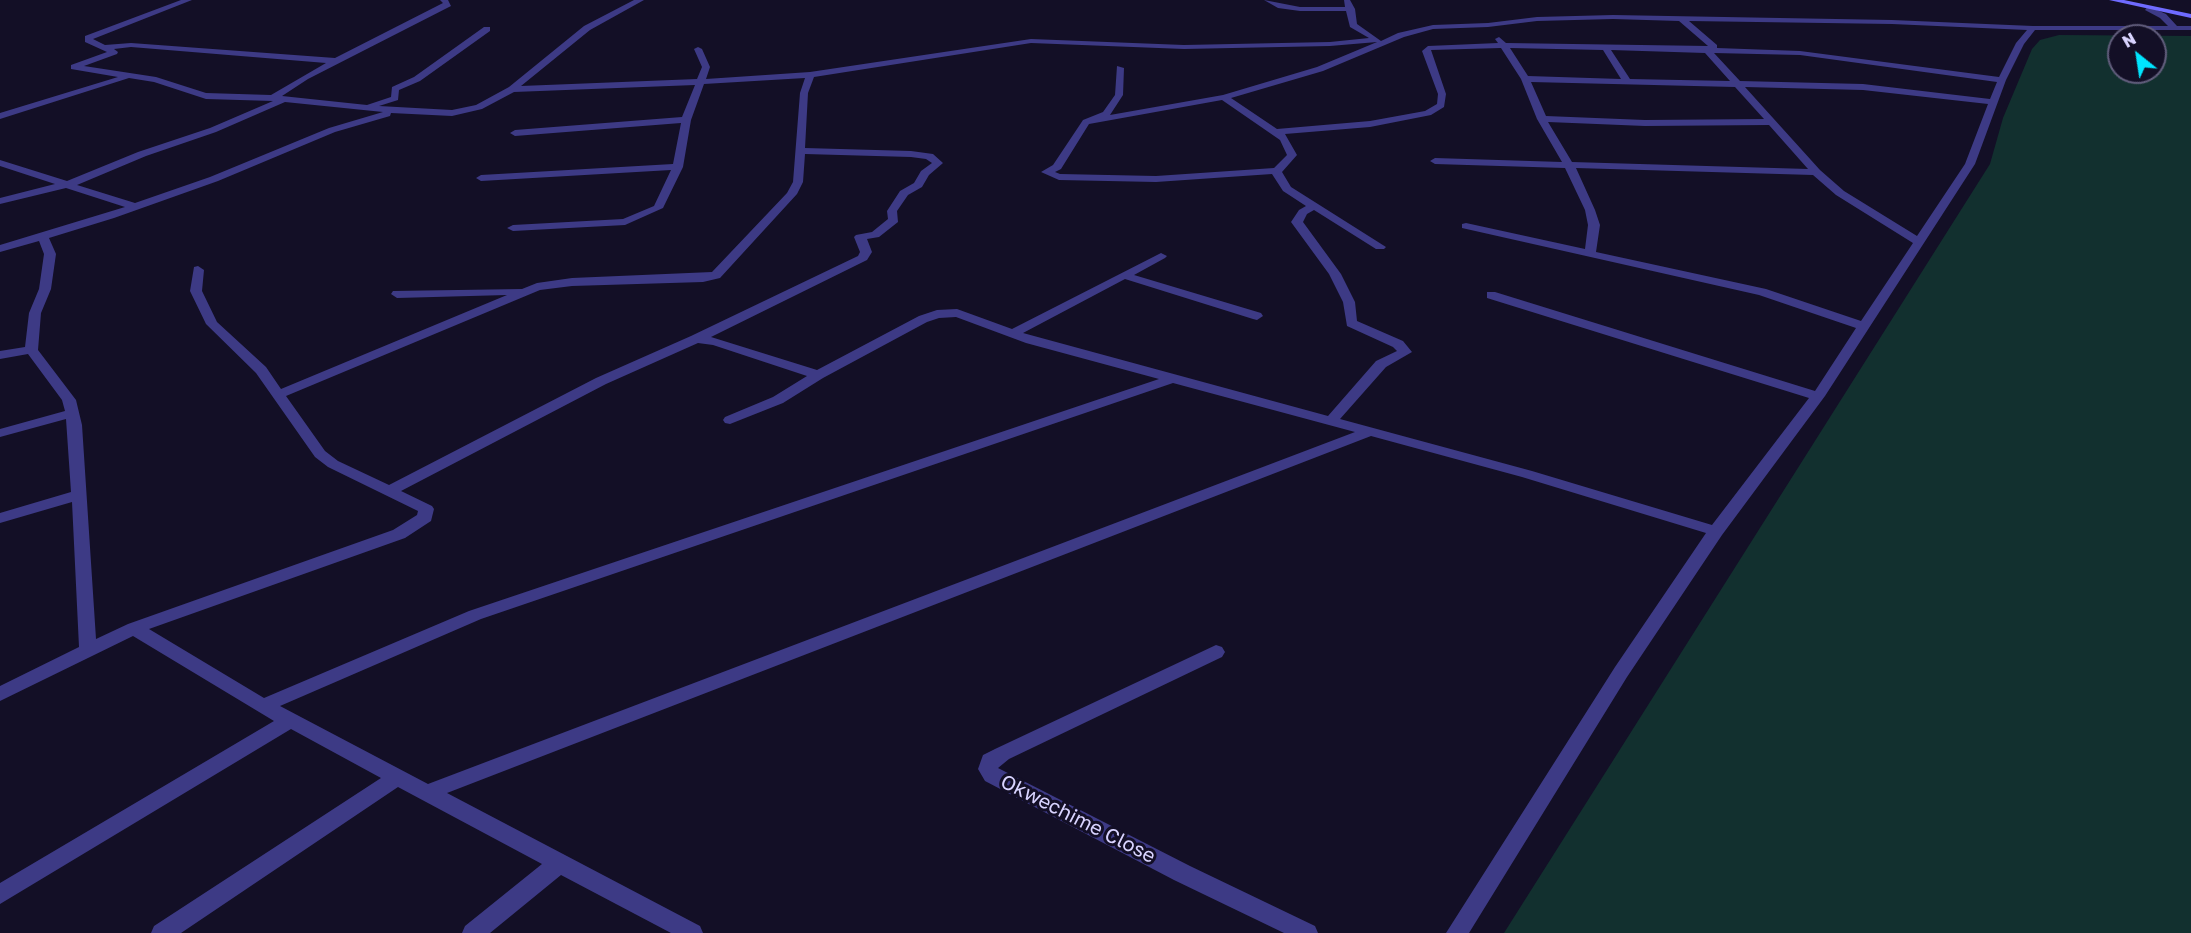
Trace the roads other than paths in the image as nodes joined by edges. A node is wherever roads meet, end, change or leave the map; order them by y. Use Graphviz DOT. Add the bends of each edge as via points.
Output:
graph roads {
  1 [pos="188,0"];
  2 [pos="444,0"];
  3 [pos="640,0"];
  4 [pos="1269,0"];
  5 [pos="1346,0"];
  6 [pos="2113,0"];
  7 [pos="2148,8"];
  8 [pos="1351,9"];
  9 [pos="2191,16"];
  10 [pos="1681,18"];
  11 [pos="1488,25"];
  12 [pos="2174,27"];
  13 [pos="2033,28"];
  14 [pos="2191,28"];
  15 [pos="487,29"];
  16 [pos="1394,38"];
  17 [pos="1377,40"];
  18 [pos="1504,45"];
  19 [pos="1604,46"];
  20 [pos="107,47"];
  21 [pos="698,49"];
  22 [pos="1707,50"];
  23 [pos="336,61"];
  24 [pos="1120,68"];
  25 [pos="810,75"];
  26 [pos="126,77"];
  27 [pos="1525,79"];
  28 [pos="2002,80"];
  29 [pos="1627,81"];
  30 [pos="702,82"];
  31 [pos="1741,84"];
  32 [pos="512,89"];
  33 [pos="1224,97"];
  34 [pos="278,99"];
  35 [pos="1993,102"];
  36 [pos="365,108"];
  37 [pos="396,111"];
  38 [pos="0,116"];
  39 [pos="686,120"];
  40 [pos="1542,120"];
  41 [pos="1086,122"];
  42 [pos="1773,123"];
  43 [pos="1277,132"];
  44 [pos="515,133"];
  45 [pos="800,151"];
  46 [pos="1435,161"];
  47 [pos="0,163"];
  48 [pos="1569,165"];
  49 [pos="678,167"];
  50 [pos="1277,171"];
  51 [pos="1816,172"];
  52 [pos="481,178"];
  53 [pos="69,184"];
  54 [pos="0,201"];
  55 [pos="1314,206"];
  56 [pos="135,207"];
  57 [pos="1466,226"];
  58 [pos="513,228"];
  59 [pos="43,238"];
  60 [pos="1919,242"];
  61 [pos="1380,247"];
  62 [pos="0,249"];
  63 [pos="1590,255"];
  64 [pos="1161,256"];
  65 [pos="198,270"];
  66 [pos="1123,275"];
  67 [pos="527,290"];
  68 [pos="397,294"];
  69 [pos="1491,295"];
  70 [pos="1257,316"];
  71 [pos="1863,326"];
  72 [pos="1013,333"];
  73 [pos="696,339"];
  74 [pos="32,350"];
  75 [pos="0,355"];
  76 [pos="818,375"];
  77 [pos="1174,378"];
  78 [pos="280,394"];
  79 [pos="1818,396"];
  80 [pos="72,413"];
  81 [pos="730,420"];
  82 [pos="1332,420"];
  83 [pos="1371,431"];
  84 [pos="0,433"];
  85 [pos="391,490"];
  86 [pos="80,494"];
  87 [pos="0,518"];
  88 [pos="1716,531"];
  89 [pos="134,628"];
  90 [pos="88,648"];
  91 [pos="1216,652"];
  92 [pos="0,694"];
  93 [pos="263,706"];
  94 [pos="291,720"];
  95 [pos="399,776"];
  96 [pos="428,792"];
  97 [pos="560,862"];
  98 [pos="0,894"];
  99 [pos="162,933"];
  100 [pos="473,933"];
  101 [pos="693,933"];
  102 [pos="1307,933"];
  103 [pos="1457,933"];
  1 -- 20 [label="street" via="88,38"];
  2 -- 23 [label="street" via="448,4"];
  3 -- 32 [label="street" via="587,28"];
  4 -- 8 [label="street" via="1294,8"];
  5 -- 8 [label="street"];
  6 -- 7 [label="main road"];
  7 -- 9 [label="main road"];
  7 -- 12 [label="street"];
  8 -- 17 [label="street" via="1353,25"];
  10 -- 11 [label="street" via="1568,17"];
  10 -- 13 [label="street"];
  10 -- 22 [label="street" via="1714,48"];
  11 -- 16 [label="street" via="1433,27"];
  11 -- 18 [label="street"];
  12 -- 13 [label="street"];
  12 -- 14 [label="street"];
  13 -- 28 [label="street" via="2020,43"];
  15 -- 36 [label="street" via="417,79 395,89 395,98"];
  16 -- 17 [label="street"];
  16 -- 33 [label="street" via="1320,69"];
  17 -- 25 [label="street" via="1205,46 1018,42"];
  18 -- 19 [label="street"];
  18 -- 27 [label="street"];
  18 -- 43 [label="street" via="1428,48 1442,94 1441,105 1428,113 1370,124"];
  19 -- 22 [label="street"];
  19 -- 29 [label="street"];
  20 -- 23 [label="street" via="131,45"];
  20 -- 26 [label="street" via="113,53 74,67"];
  21 -- 30 [label="street" via="706,67"];
  22 -- 28 [label="street" via="1828,55"];
  22 -- 31 [label="street"];
  23 -- 34 [label="street"];
  24 -- 41 [label="street" via="1119,95 1106,114"];
  25 -- 30 [label="street"];
  25 -- 45 [label="street" via="804,93"];
  26 -- 34 [label="street" via="156,80 206,96"];
  26 -- 38 [label="street"];
  27 -- 29 [label="street"];
  27 -- 40 [label="street"];
  28 -- 35 [label="street"];
  29 -- 31 [label="street"];
  30 -- 32 [label="street"];
  30 -- 39 [label="street"];
  31 -- 35 [label="street" via="1863,87"];
  31 -- 42 [label="street"];
  32 -- 37 [label="street" via="463,111"];
  33 -- 41 [label="street"];
  33 -- 43 [label="street"];
  34 -- 36 [label="street"];
  34 -- 53 [label="street" via="213,130"];
  35 -- 60 [label="street" via="1970,164"];
  36 -- 37 [label="street"];
  37 -- 56 [label="street" via="332,130"];
  39 -- 44 [label="street"];
  39 -- 49 [label="street"];
  40 -- 42 [label="street"];
  40 -- 48 [label="street"];
  41 -- 50 [label="street" via="1057,167 1046,172 1059,177 1156,179"];
  42 -- 51 [label="street"];
  43 -- 50 [label="street" via="1292,155"];
  45 -- 67 [label="street" via="798,182 792,194 716,275 572,282"];
  45 -- 73 [label="street" via="911,154 933,157 938,163 918,185 904,193 892,211 894,220 876,235 860,237 866,252 863,258"];
  46 -- 48 [label="street"];
  47 -- 53 [label="street"];
  48 -- 51 [label="street"];
  48 -- 63 [label="street" via="1594,225"];
  49 -- 52 [label="street"];
  49 -- 58 [label="street" via="658,208 635,219"];
  50 -- 55 [label="street" via="1287,189"];
  51 -- 60 [label="street" via="1840,193"];
  53 -- 54 [label="street"];
  53 -- 56 [label="street"];
  55 -- 61 [label="street"];
  55 -- 82 [label="street" via="1303,212 1297,222 1335,274 1349,302 1351,323 1398,344 1405,352 1381,364"];
  56 -- 59 [label="street"];
  57 -- 63 [label="street"];
  59 -- 62 [label="street"];
  59 -- 74 [label="street" via="50,254 45,289 35,313"];
  60 -- 71 [label="street"];
  63 -- 71 [label="street" via="1762,292"];
  64 -- 66 [label="street"];
  65 -- 78 [label="street" via="196,291 212,324 261,370"];
  66 -- 70 [label="street"];
  66 -- 72 [label="street"];
  67 -- 68 [label="street"];
  67 -- 78 [label="street"];
  69 -- 79 [label="street"];
  71 -- 79 [label="street"];
  72 -- 76 [label="street" via="957,313 937,314"];
  72 -- 77 [label="street"];
  73 -- 76 [label="street" via="715,340"];
  73 -- 85 [label="street" via="590,386"];
  74 -- 75 [label="street"];
  74 -- 80 [label="street" via="69,400"];
  76 -- 81 [label="street" via="778,400"];
  77 -- 82 [label="street"];
  77 -- 93 [label="street" via="475,615"];
  78 -- 85 [label="street" via="320,454 352,474"];
  79 -- 88 [label="street"];
  80 -- 84 [label="street"];
  80 -- 86 [label="street"];
  82 -- 83 [label="street"];
  83 -- 88 [label="street"];
  83 -- 96 [label="street"];
  85 -- 89 [label="street" via="426,509 425,517 399,534"];
  86 -- 87 [label="street"];
  86 -- 90 [label="street"];
  88 -- 103 [label="street" via="1621,672"];
  89 -- 90 [label="street"];
  89 -- 93 [label="street"];
  90 -- 92 [label="street"];
  91 -- 102 [label="street, Okwechime Close" via="1002,754 990,761 988,769 992,775 1161,862"];
  93 -- 94 [label="street"];
  94 -- 95 [label="street"];
  94 -- 98 [label="street"];
  95 -- 96 [label="street"];
  95 -- 99 [label="street"];
  96 -- 97 [label="street"];
  97 -- 100 [label="street"];
  97 -- 101 [label="street"];
}
